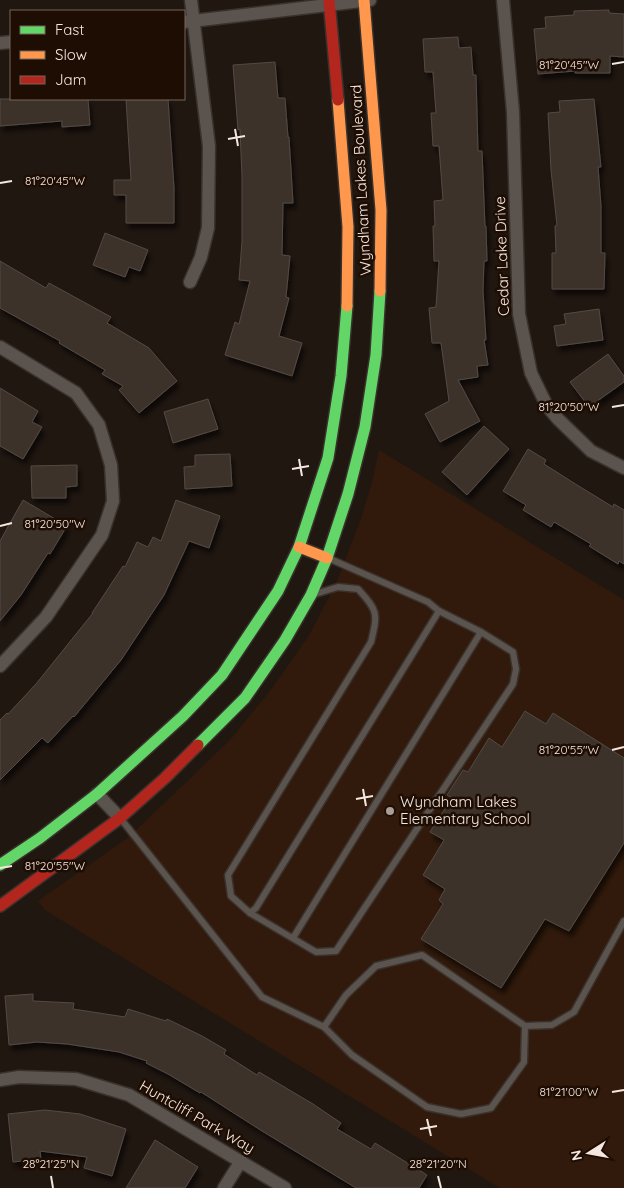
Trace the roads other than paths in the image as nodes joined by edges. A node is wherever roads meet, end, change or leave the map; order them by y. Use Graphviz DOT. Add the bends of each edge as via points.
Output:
graph roads {
  1 [pos="191,0"];
  2 [pos="366,0"];
  3 [pos="504,0"];
  4 [pos="329,2"];
  5 [pos="189,21"];
  6 [pos="190,282"];
  7 [pos="0,347"];
  8 [pos="624,468"];
  9 [pos="299,547"];
  10 [pos="327,558"];
  11 [pos="311,595"];
  12 [pos="439,611"];
  13 [pos="481,632"];
  14 [pos="0,666"];
  15 [pos="97,794"];
  16 [pos="120,818"];
  17 [pos="0,865"];
  18 [pos="0,906"];
  19 [pos="250,913"];
  20 [pos="624,921"];
  21 [pos="293,938"];
  22 [pos="525,1026"];
  23 [pos="324,1027"];
  24 [pos="0,1080"];
  25 [pos="241,1161"];
  26 [pos="224,1188"];
  27 [pos="285,1188"];
  1 -- 5 [label="street"];
  2 -- 4 [label="street"];
  2 -- 10 [label="street, Wyndham Lakes Boulevard" via="380,201 381,282 376,355 348,494"];
  3 -- 8 [label="street, Cedar Lake Drive" via="514,112 519,314 531,373 547,406 558,419 591,451"];
  4 -- 5 [label="street"];
  4 -- 9 [label="street, Wyndham Lakes Boulevard" via="348,227 346,313 341,376 328,458"];
  5 -- 6 [label="street" via="210,146 208,228 201,257"];
  7 -- 14 [label="street" via="76,393 99,425 111,465 112,501 102,535 46,617"];
  9 -- 10 [label="street"];
  9 -- 15 [label="street, Wyndham Lakes Boulevard" via="278,591 222,675 183,716"];
  10 -- 11 [label="street, Wyndham Lakes Boulevard"];
  10 -- 12 [label="lane" via="428,602"];
  11 -- 16 [label="street, Wyndham Lakes Boulevard" via="245,698"];
  11 -- 19 [label="lane" via="338,587 358,590 372,605 377,620 371,642 228,875 232,896"];
  12 -- 13 [label="lane"];
  12 -- 19 [label="lane"];
  13 -- 21 [label="lane"];
  13 -- 21 [label="lane" via="513,652 516,669 513,684 336,951 316,952"];
  15 -- 16 [label="street"];
  15 -- 17 [label="street, Wyndham Lakes Boulevard"];
  16 -- 18 [label="street, Wyndham Lakes Boulevard"];
  16 -- 23 [label="lane" via="262,997"];
  19 -- 21 [label="lane"];
  20 -- 22 [label="lane" via="574,1012 552,1025"];
  22 -- 23 [label="lane" via="422,955 376,966 346,995"];
  22 -- 23 [label="lane" via="524,1062 491,1108 461,1114 427,1107 352,1055"];
  24 -- 25 [label="street, Huntcliff Park Way" via="19,1077 76,1079 129,1095"];
  25 -- 26 [label="street"];
  25 -- 27 [label="street, Huntcliff Park Way"];
}
